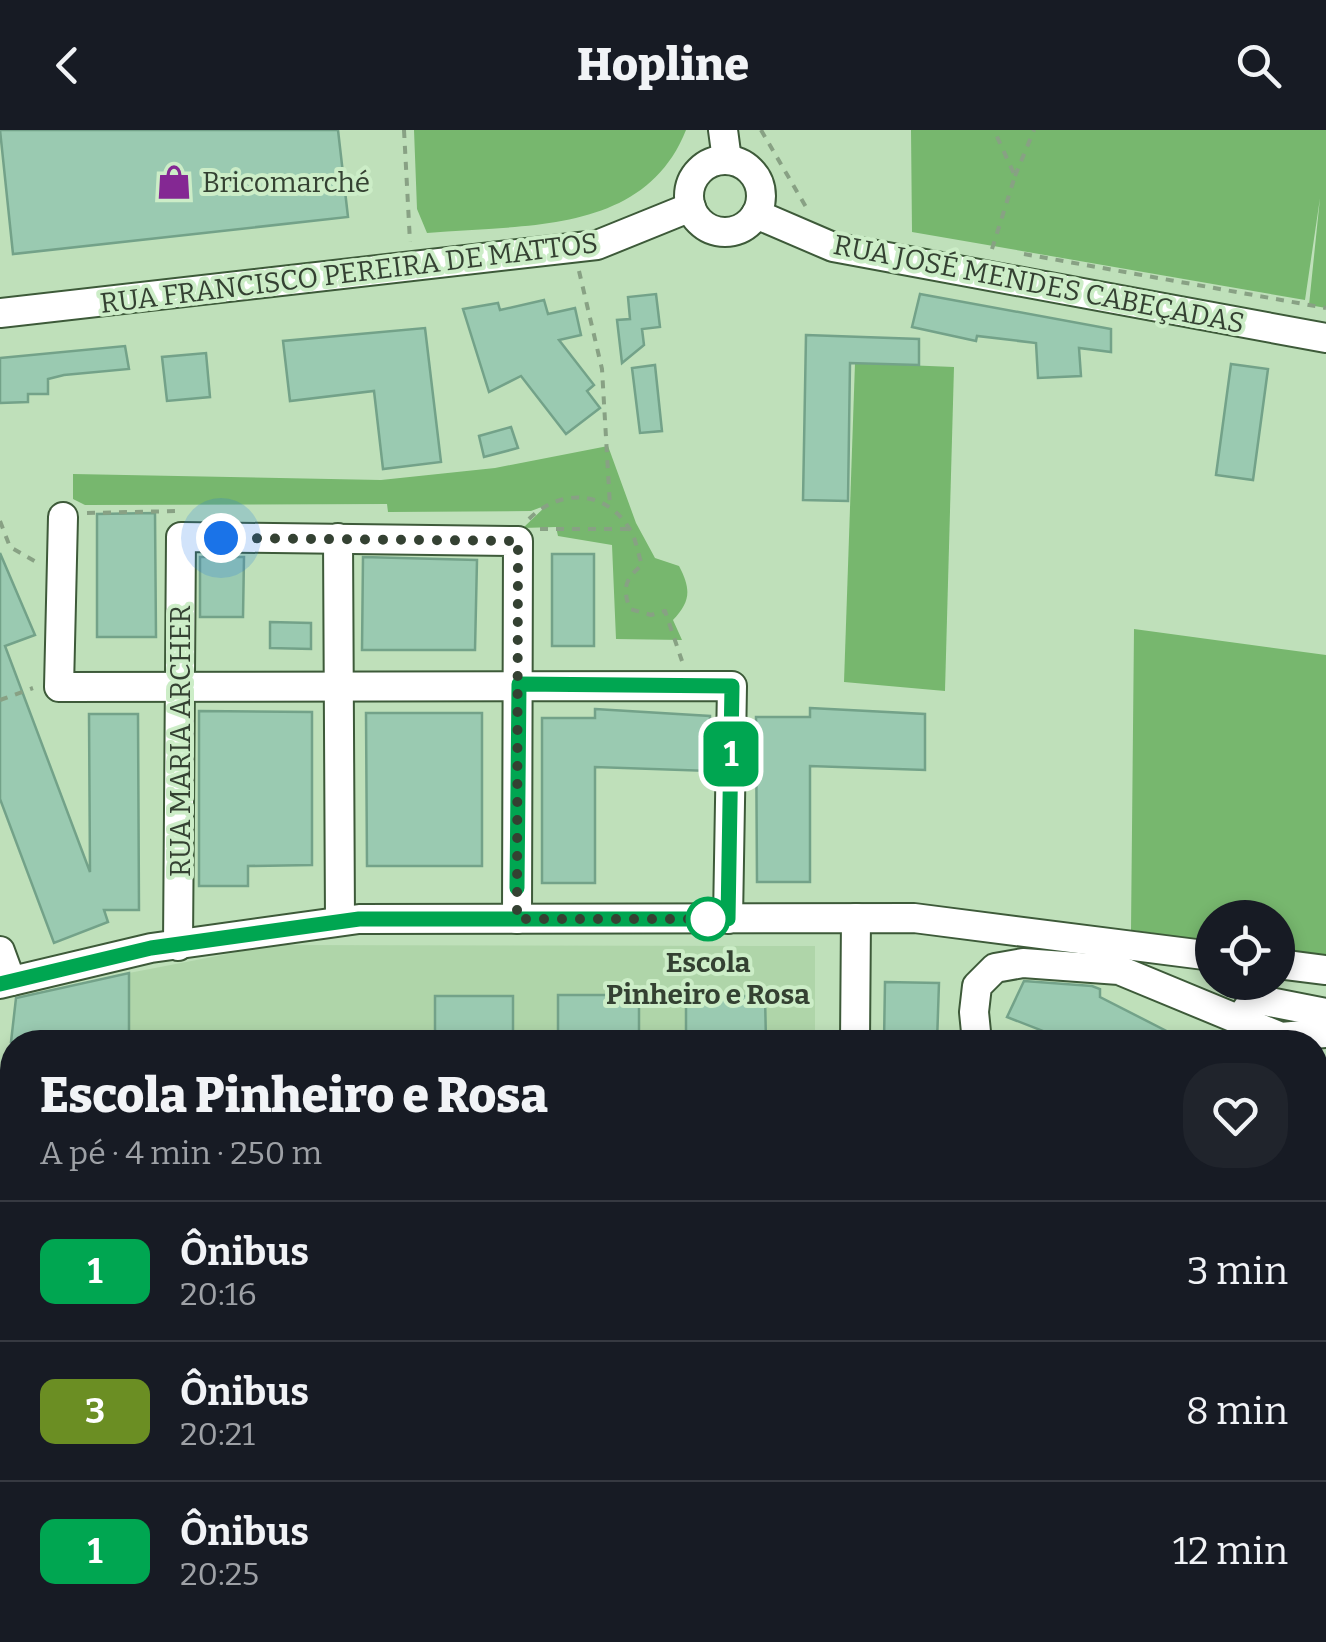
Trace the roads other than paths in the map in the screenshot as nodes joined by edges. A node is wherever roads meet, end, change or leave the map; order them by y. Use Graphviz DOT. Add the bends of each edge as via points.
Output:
graph roads {
  1 [pos="724,130"];
  2 [pos="727,160"];
  3 [pos="691,208"];
  4 [pos="756,214"];
  5 [pos="0,313"];
  6 [pos="1326,338"];
  7 [pos="63,517"];
  8 [pos="338,538"];
  9 [pos="519,684"];
  10 [pos="180,685"];
  11 [pos="339,686"];
  12 [pos="856,918"];
  13 [pos="517,919"];
  14 [pos="728,919"];
  15 [pos="340,921"];
  16 [pos="178,946"];
  17 [pos="0,951"];
  18 [pos="1195,954"];
  19 [pos="1295,966"];
  20 [pos="1326,970"];
  21 [pos="6,983"];
  22 [pos="1326,1012"];
  23 [pos="1240,1018"];
  24 [pos="854,1030"];
  25 [pos="976,1030"];
  26 [pos="1266,1030"];
  1 -- 2 [label="street"];
  2 -- 3 [label="street" via="696,174"];
  2 -- 4 [label="street" via="757,178"];
  3 -- 4 [label="street" via="705,226 728,232"];
  3 -- 5 [label="street, RUA FRANCISCO PEREIRA DE MATTOS" via="598,245"];
  4 -- 6 [label="street, RUA JOSÉ MENDES CABEÇADAS" via="833,246"];
  7 -- 10 [label="street" via="59,687"];
  8 -- 9 [label="street" via="518,535"];
  8 -- 10 [label="street, RUA MARIA ARCHER" via="182,537"];
  8 -- 11 [label="street"];
  9 -- 11 [label="street"];
  9 -- 13 [label="street"];
  9 -- 14 [label="street" via="732,686"];
  10 -- 11 [label="street"];
  10 -- 16 [label="street, RUA MARIA ARCHER"];
  11 -- 15 [label="street"];
  12 -- 14 [label="street"];
  12 -- 18 [label="street" via="914,918"];
  12 -- 24 [label="street"];
  13 -- 14 [label="street"];
  13 -- 15 [label="street"];
  15 -- 16 [label="street"];
  16 -- 21 [label="street"];
  17 -- 21 [label="street"];
  19 -- 20 [label="street"];
  22 -- 23 [label="street" via="1254,999"];
  23 -- 25 [label="street" via="1119,970 1012,964 994,968 977,986"];
  23 -- 26 [label="street"];
}
